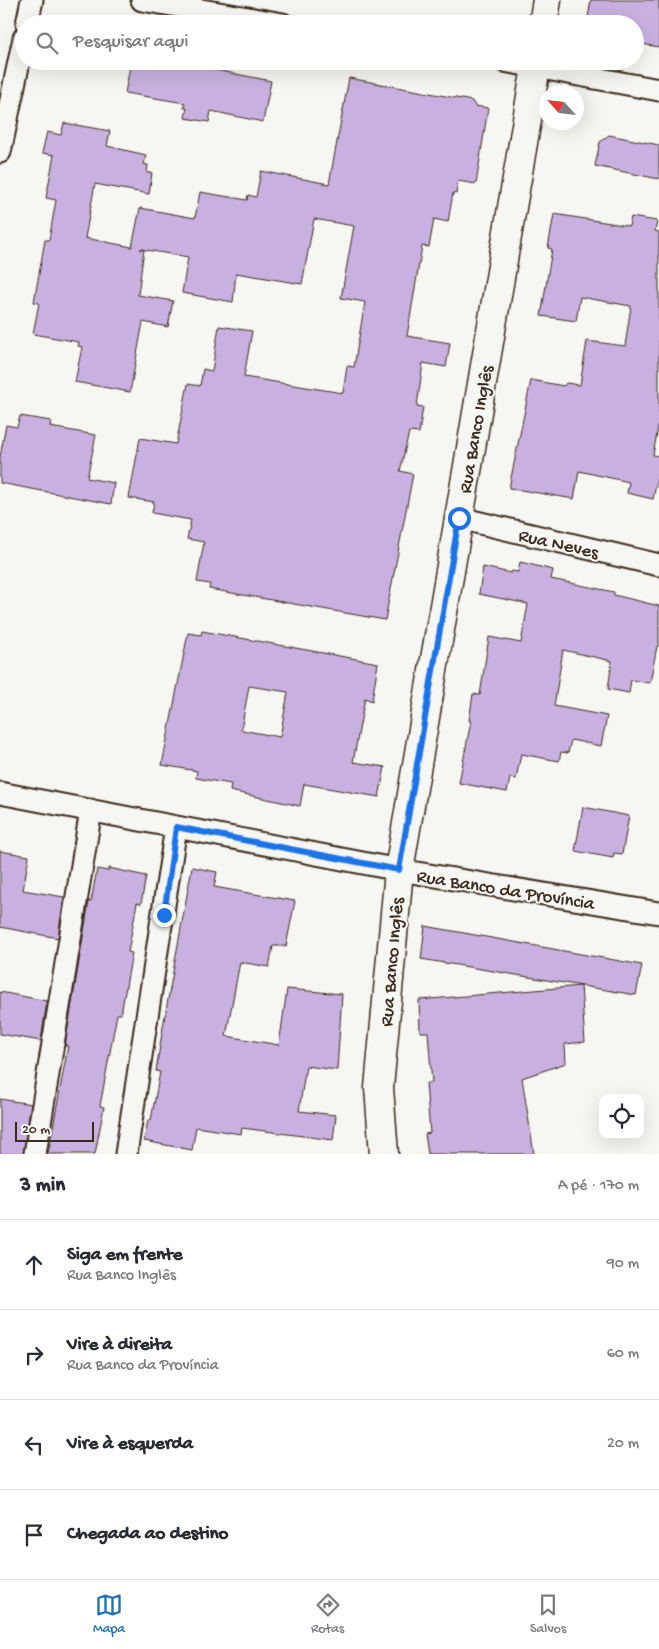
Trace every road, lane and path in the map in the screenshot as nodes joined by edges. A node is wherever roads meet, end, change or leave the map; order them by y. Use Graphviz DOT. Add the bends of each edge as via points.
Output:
graph roads {
  1 [pos="32,0"];
  2 [pos="142,0"];
  3 [pos="548,0"];
  4 [pos="29,15"];
  5 [pos="230,15"];
  6 [pos="545,15"];
  7 [pos="17,70"];
  8 [pos="536,70"];
  9 [pos="565,70"];
  10 [pos="659,90"];
  11 [pos="0,152"];
  12 [pos="459,518"];
  13 [pos="659,565"];
  14 [pos="0,793"];
  15 [pos="91,810"];
  16 [pos="176,827"];
  17 [pos="399,870"];
  18 [pos="659,913"];
  19 [pos="35,1154"];
  20 [pos="126,1154"];
  21 [pos="384,1154"];
  1 -- 4 [label="street"];
  2 -- 5 [label="street"];
  3 -- 6 [label="street"];
  7 -- 11 [label="street"];
  8 -- 12 [label="street, Rua Banco Inglês"];
  9 -- 10 [label="street"];
  12 -- 13 [label="street, Rua Neves"];
  12 -- 17 [label="street, Rua Banco Inglês"];
  14 -- 15 [label="street, Rua Banco da Província"];
  15 -- 16 [label="street, Rua Banco da Província"];
  15 -- 19 [label="street"];
  16 -- 17 [label="street, Rua Banco da Província"];
  16 -- 20 [label="street"];
  17 -- 18 [label="street, Rua Banco da Província"];
  17 -- 21 [label="street, Rua Banco Inglês" via="379,1088"];
}
